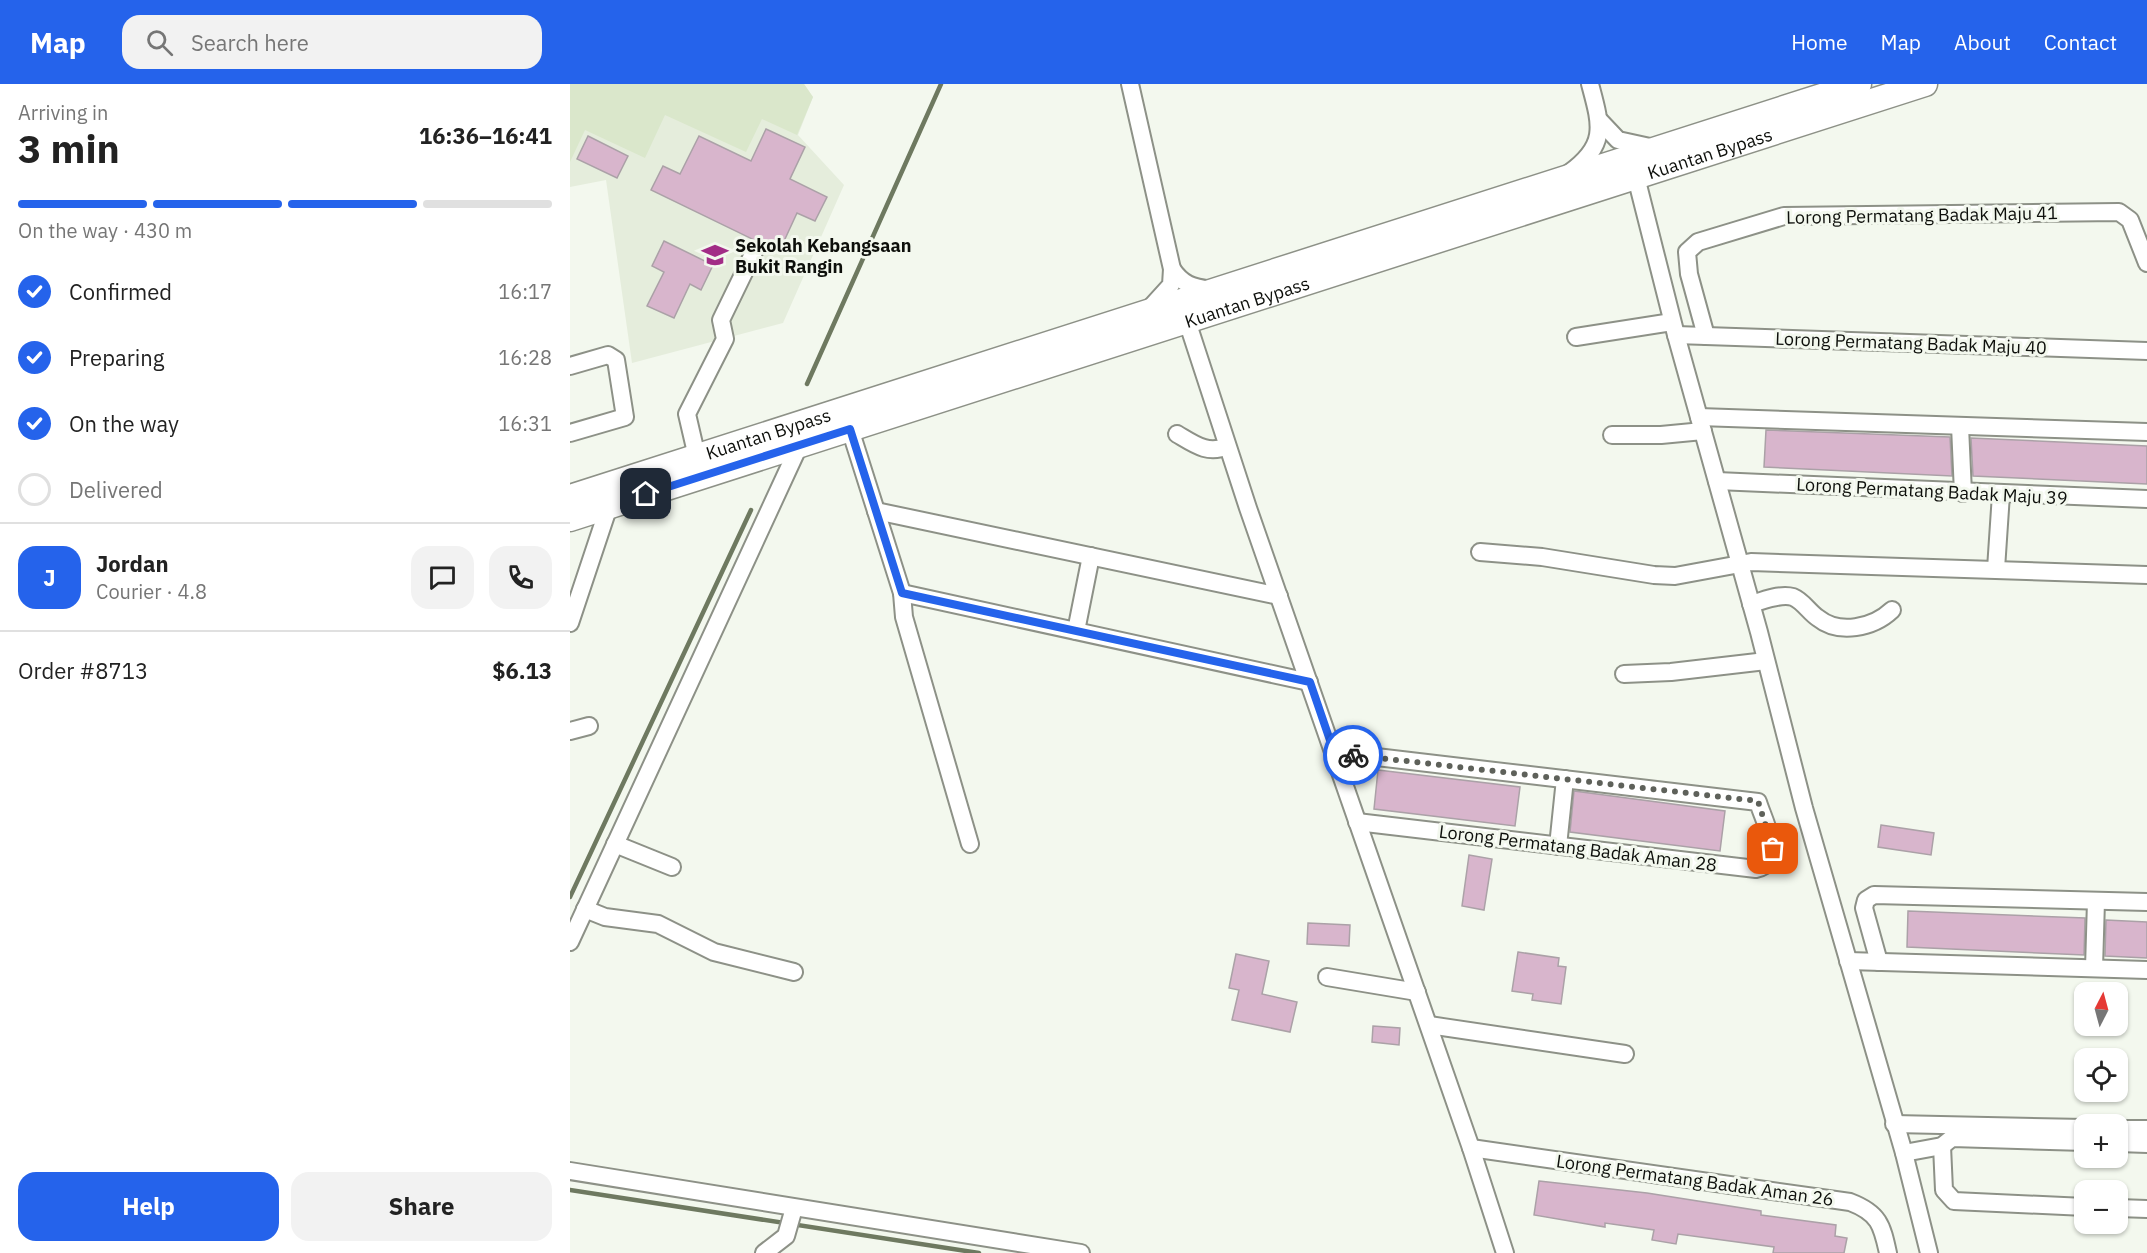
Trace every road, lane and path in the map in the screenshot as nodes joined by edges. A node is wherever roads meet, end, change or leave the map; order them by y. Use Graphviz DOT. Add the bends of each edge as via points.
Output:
graph roads {
  1 [pos="1130,84"];
  2 [pos="1590,84"];
  3 [pos="1859,84"];
  4 [pos="1925,84"];
  5 [pos="1600,122"];
  6 [pos="1659,148"];
  7 [pos="1636,177"];
  8 [pos="1558,180"];
  9 [pos="754,252"];
  10 [pos="2147,263"];
  11 [pos="1172,269"];
  12 [pos="1215,290"];
  13 [pos="1143,314"];
  14 [pos="1187,321"];
  15 [pos="1674,329"];
  16 [pos="1706,336"];
  17 [pos="1576,337"];
  18 [pos="2147,351"];
  19 [pos="570,366"];
  20 [pos="1960,426"];
  21 [pos="1696,428"];
  22 [pos="850,429"];
  23 [pos="2147,432"];
  24 [pos="570,434"];
  25 [pos="1177,434"];
  26 [pos="1612,435"];
  27 [pos="799,446"];
  28 [pos="1227,446"];
  29 [pos="697,457"];
  30 [pos="1717,481"];
  31 [pos="1963,493"];
  32 [pos="2001,494"];
  33 [pos="570,497"];
  34 [pos="2147,499"];
  35 [pos="609,506"];
  36 [pos="876,511"];
  37 [pos="570,519"];
  38 [pos="1480,552"];
  39 [pos="1091,556"];
  40 [pos="1740,563"];
  41 [pos="1996,569"];
  42 [pos="2147,575"];
  43 [pos="902,593"];
  44 [pos="1279,596"];
  45 [pos="574,597"];
  46 [pos="1751,604"];
  47 [pos="1892,610"];
  48 [pos="570,623"];
  49 [pos="1076,631"];
  50 [pos="1766,661"];
  51 [pos="1624,674"];
  52 [pos="1310,682"];
  53 [pos="589,726"];
  54 [pos="570,731"];
  55 [pos="1334,752"];
  56 [pos="1565,779"];
  57 [pos="1357,822"];
  58 [pos="615,844"];
  59 [pos="970,844"];
  60 [pos="1558,846"];
  61 [pos="672,867"];
  62 [pos="2096,901"];
  63 [pos="2147,902"];
  64 [pos="585,909"];
  65 [pos="570,942"];
  66 [pos="1848,961"];
  67 [pos="1879,962"];
  68 [pos="2094,969"];
  69 [pos="2147,970"];
  70 [pos="794,972"];
  71 [pos="1327,976"];
  72 [pos="1417,992"];
  73 [pos="1429,1025"];
  74 [pos="1625,1054"];
  75 [pos="1894,1124"];
  76 [pos="2074,1128"];
  77 [pos="2128,1129"];
  78 [pos="2147,1129"];
  79 [pos="2074,1142"];
  80 [pos="2128,1143"];
  81 [pos="2147,1144"];
  82 [pos="1942,1146"];
  83 [pos="1471,1148"];
  84 [pos="1904,1153"];
  85 [pos="570,1171"];
  86 [pos="2074,1206"];
  87 [pos="2128,1208"];
  88 [pos="2147,1209"];
  89 [pos="792,1220"];
  90 [pos="764,1253"];
  91 [pos="1081,1253"];
  92 [pos="1505,1253"];
  93 [pos="1888,1253"];
  94 [pos="1929,1253"];
  1 -- 11 [label="street"];
  2 -- 5 [label="street"];
  3 -- 6 [label="highway, Kuantan Bypass"];
  4 -- 7 [label="highway, Kuantan Bypass"];
  5 -- 6 [label="street" via="1617,140"];
  5 -- 8 [label="street" via="1590,156"];
  6 -- 8 [label="highway, Kuantan Bypass"];
  7 -- 14 [label="highway, Kuantan Bypass"];
  7 -- 15 [label="street"];
  8 -- 12 [label="highway, Kuantan Bypass"];
  9 -- 29 [label="street" via="721,320 725,339 687,414"];
  10 -- 16 [label="street, Lorong Permatang Badak Maju 41" via="2130,220 2119,212 1784,216 1698,242 1687,252"];
  11 -- 12 [label="street" via="1188,286"];
  11 -- 13 [label="street" via="1166,293"];
  12 -- 13 [label="highway, Kuantan Bypass"];
  13 -- 29 [label="highway, Kuantan Bypass"];
  14 -- 22 [label="highway, Kuantan Bypass"];
  14 -- 28 [label="street"];
  15 -- 16 [label="street, Lorong Permatang Badak Maju 40"];
  15 -- 17 [label="street, Lorong Permatang Badak Maju 40"];
  15 -- 21 [label="street"];
  16 -- 18 [label="street, Lorong Permatang Badak Maju 40"];
  19 -- 24 [label="street" via="608,355 616,360 625,417"];
  20 -- 21 [label="street"];
  20 -- 23 [label="street"];
  20 -- 31 [label="street"];
  21 -- 26 [label="street"];
  21 -- 30 [label="street"];
  22 -- 27 [label="highway, Kuantan Bypass"];
  22 -- 36 [label="street"];
  25 -- 28 [label="street" via="1205,449"];
  27 -- 35 [label="highway, Kuantan Bypass"];
  27 -- 58 [label="street"];
  28 -- 44 [label="street"];
  29 -- 33 [label="highway, Kuantan Bypass"];
  30 -- 31 [label="street, Lorong Permatang Badak Maju 39"];
  30 -- 40 [label="street"];
  31 -- 32 [label="street, Lorong Permatang Badak Maju 39"];
  32 -- 34 [label="street, Lorong Permatang Badak Maju 39"];
  32 -- 41 [label="street"];
  35 -- 37 [label="highway, Kuantan Bypass"];
  35 -- 45 [label="street"];
  36 -- 39 [label="street"];
  36 -- 43 [label="street"];
  38 -- 40 [label="street" via="1675,576"];
  39 -- 44 [label="street"];
  39 -- 49 [label="street"];
  40 -- 41 [label="street"];
  40 -- 46 [label="street"];
  41 -- 42 [label="street"];
  43 -- 49 [label="street"];
  43 -- 59 [label="street" via="904,617"];
  44 -- 52 [label="street"];
  45 -- 48 [label="street"];
  46 -- 47 [label="street" via="1781,596 1794,597 1823,622 1843,627 1874,622"];
  46 -- 50 [label="street"];
  49 -- 52 [label="street"];
  50 -- 51 [label="street"];
  50 -- 66 [label="street"];
  52 -- 55 [label="street"];
  53 -- 54 [label="street"];
  55 -- 56 [label="street"];
  55 -- 57 [label="street"];
  56 -- 60 [label="street"];
  56 -- 60 [label="street, Lorong Permatang Badak Aman 28" via="1758,801 1773,857 1756,869"];
  57 -- 60 [label="street, Lorong Permatang Badak Aman 28"];
  57 -- 72 [label="street"];
  58 -- 61 [label="street"];
  58 -- 64 [label="street"];
  62 -- 63 [label="street"];
  62 -- 67 [label="street" via="1874,896 1866,900 1864,908"];
  62 -- 68 [label="street"];
  64 -- 65 [label="street"];
  64 -- 70 [label="street" via="605,917 658,924 714,952"];
  66 -- 67 [label="street"];
  66 -- 75 [label="street"];
  67 -- 68 [label="street"];
  68 -- 69 [label="street"];
  71 -- 72 [label="street"];
  72 -- 73 [label="street"];
  73 -- 74 [label="street"];
  73 -- 83 [label="street"];
  75 -- 76 [label="street"];
  75 -- 84 [label="street"];
  77 -- 78 [label="street"];
  79 -- 82 [label="street" via="1952,1138"];
  80 -- 81 [label="street"];
  82 -- 84 [label="street"];
  82 -- 86 [label="street" via="1944,1190 1954,1201"];
  83 -- 92 [label="street"];
  83 -- 93 [label="street, Lorong Permatang Badak Aman 26" via="1850,1202 1877,1218"];
  84 -- 94 [label="street"];
  85 -- 89 [label="street"];
  87 -- 88 [label="street"];
  89 -- 90 [label="street" via="782,1241"];
  89 -- 91 [label="street"];
}
